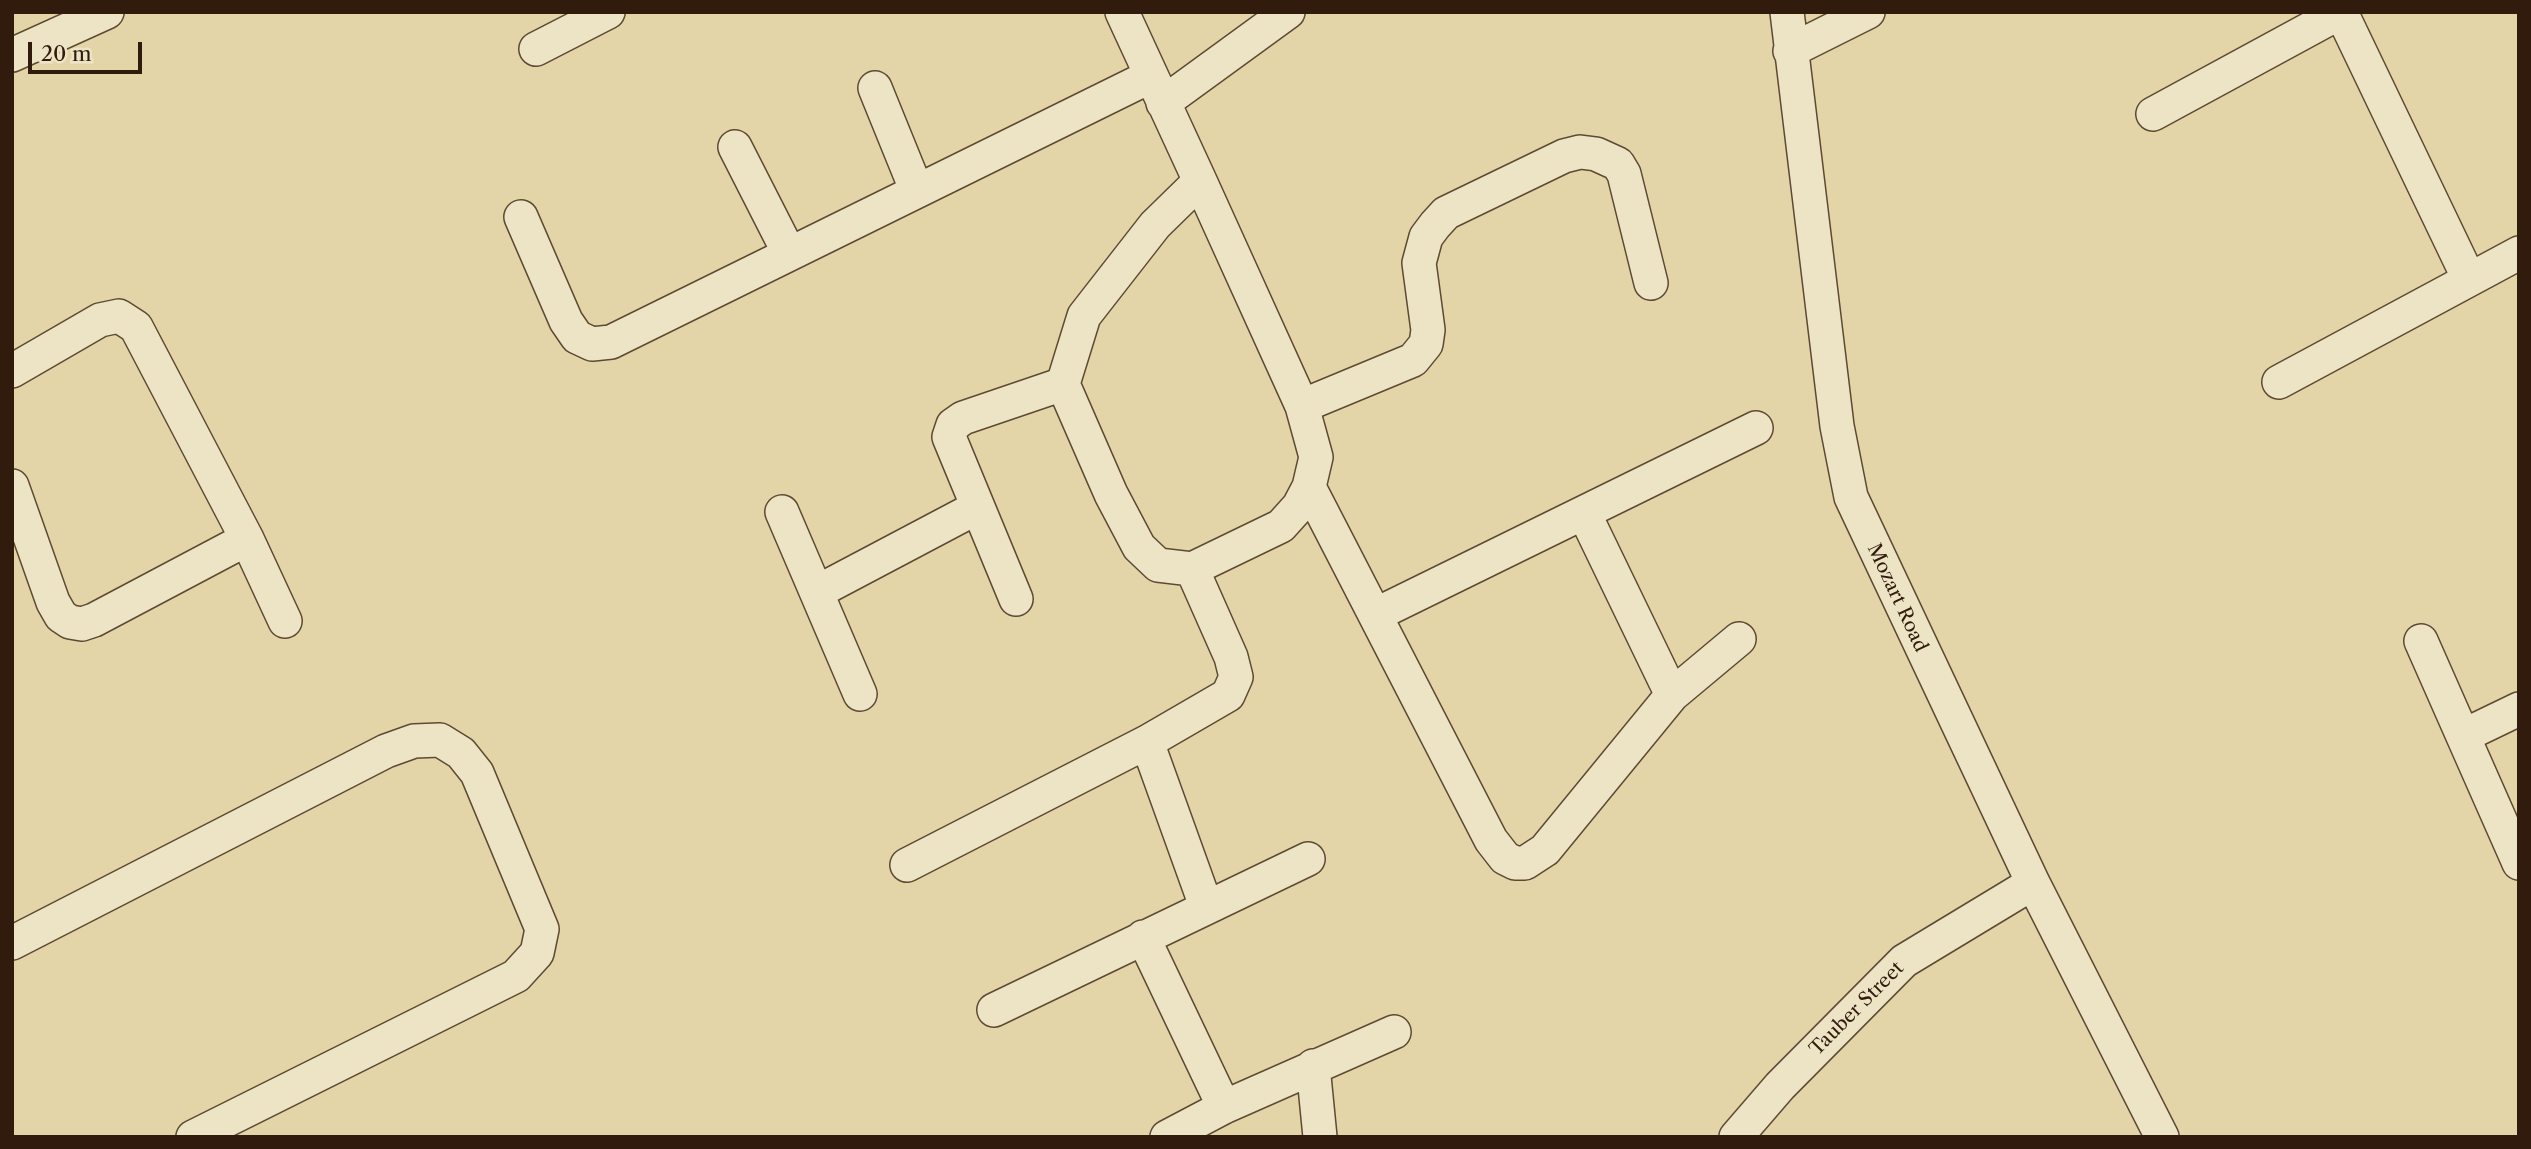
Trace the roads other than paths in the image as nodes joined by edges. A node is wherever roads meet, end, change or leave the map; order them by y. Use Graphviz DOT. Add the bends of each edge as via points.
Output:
graph roads {
  1 [pos="107,12"];
  2 [pos="608,12"];
  3 [pos="1122,12"];
  4 [pos="1288,12"];
  5 [pos="1787,12"];
  6 [pos="1868,12"];
  7 [pos="536,49"];
  8 [pos="1790,51"];
  9 [pos="12,55"];
  10 [pos="875,88"];
  11 [pos="1157,89"];
  12 [pos="2153,114"];
  13 [pos="735,148"];
  14 [pos="1199,181"];
  15 [pos="916,189"];
  16 [pos="522,217"];
  17 [pos="789,253"];
  18 [pos="2519,253"];
  19 [pos="2469,279"];
  20 [pos="1651,283"];
  21 [pos="12,371"];
  22 [pos="2279,382"];
  23 [pos="1063,384"];
  24 [pos="1302,406"];
  25 [pos="1756,428"];
  26 [pos="12,486"];
  27 [pos="1309,487"];
  28 [pos="976,508"];
  29 [pos="782,512"];
  30 [pos="1584,513"];
  31 [pos="247,539"];
  32 [pos="1192,569"];
  33 [pos="817,592"];
  34 [pos="1016,599"];
  35 [pos="1377,614"];
  36 [pos="285,621"];
  37 [pos="1739,639"];
  38 [pos="2421,641"];
  39 [pos="860,694"];
  40 [pos="1672,695"];
  41 [pos="2519,709"];
  42 [pos="2463,736"];
  43 [pos="1147,742"];
  44 [pos="1308,859"];
  45 [pos="2519,863"];
  46 [pos="907,865"];
  47 [pos="2033,883"];
  48 [pos="1206,906"];
  49 [pos="1143,937"];
  50 [pos="12,943"];
  51 [pos="993,1010"];
  52 [pos="1394,1032"];
  53 [pos="1313,1066"];
  54 [pos="1224,1107"];
  55 [pos="193,1137"];
  56 [pos="1167,1137"];
  57 [pos="1320,1137"];
  58 [pos="1736,1137"];
  59 [pos="2162,1137"];
  1 -- 9 [label="street"];
  2 -- 7 [label="street"];
  3 -- 11 [label="street"];
  4 -- 11 [label="street"];
  5 -- 8 [label="street, Mozart Road"];
  6 -- 8 [label="street"];
  8 -- 47 [label="street, Mozart Road" via="1837,426 1852,498"];
  10 -- 15 [label="street"];
  11 -- 14 [label="street"];
  11 -- 15 [label="street"];
  12 -- 19 [label="street" via="2341,12"];
  13 -- 17 [label="street"];
  14 -- 23 [label="street" via="1155,225 1084,317"];
  14 -- 24 [label="street"];
  15 -- 17 [label="street"];
  16 -- 17 [label="street" via="566,321 577,337 592,344 629,334"];
  18 -- 19 [label="street"];
  19 -- 22 [label="street"];
  20 -- 24 [label="street" via="1618,164 1596,154 1564,156 1446,214 1426,237 1419,263 1428,330 1426,344 1413,360"];
  21 -- 31 [label="street" via="100,320 119,317 136,327"];
  23 -- 28 [label="street" via="953,425 949,436"];
  23 -- 32 [label="street" via="1139,547 1157,565"];
  24 -- 27 [label="street" via="1316,457"];
  25 -- 30 [label="street"];
  26 -- 31 [label="street" via="53,603 70,622 94,620"];
  27 -- 32 [label="street" via="1281,526"];
  27 -- 35 [label="street"];
  28 -- 33 [label="street"];
  28 -- 34 [label="street"];
  29 -- 33 [label="street"];
  30 -- 35 [label="street"];
  30 -- 40 [label="street"];
  31 -- 36 [label="street"];
  32 -- 43 [label="street" via="1236,677 1228,695"];
  33 -- 39 [label="street"];
  35 -- 40 [label="street" via="1491,840 1515,863 1525,863 1545,850"];
  37 -- 40 [label="street"];
  38 -- 42 [label="street"];
  41 -- 42 [label="street"];
  42 -- 45 [label="street"];
  43 -- 46 [label="street"];
  43 -- 48 [label="street"];
  44 -- 48 [label="street"];
  47 -- 58 [label="street, Tauber Street" via="1904,961"];
  47 -- 59 [label="street, Mozart Road"];
  48 -- 49 [label="street"];
  49 -- 51 [label="street"];
  49 -- 54 [label="street"];
  50 -- 55 [label="street" via="386,751 414,741 440,740 461,753 477,773 542,929 537,953 516,976"];
  52 -- 53 [label="street"];
  53 -- 54 [label="street"];
  53 -- 57 [label="street"];
  54 -- 56 [label="street"];
}
